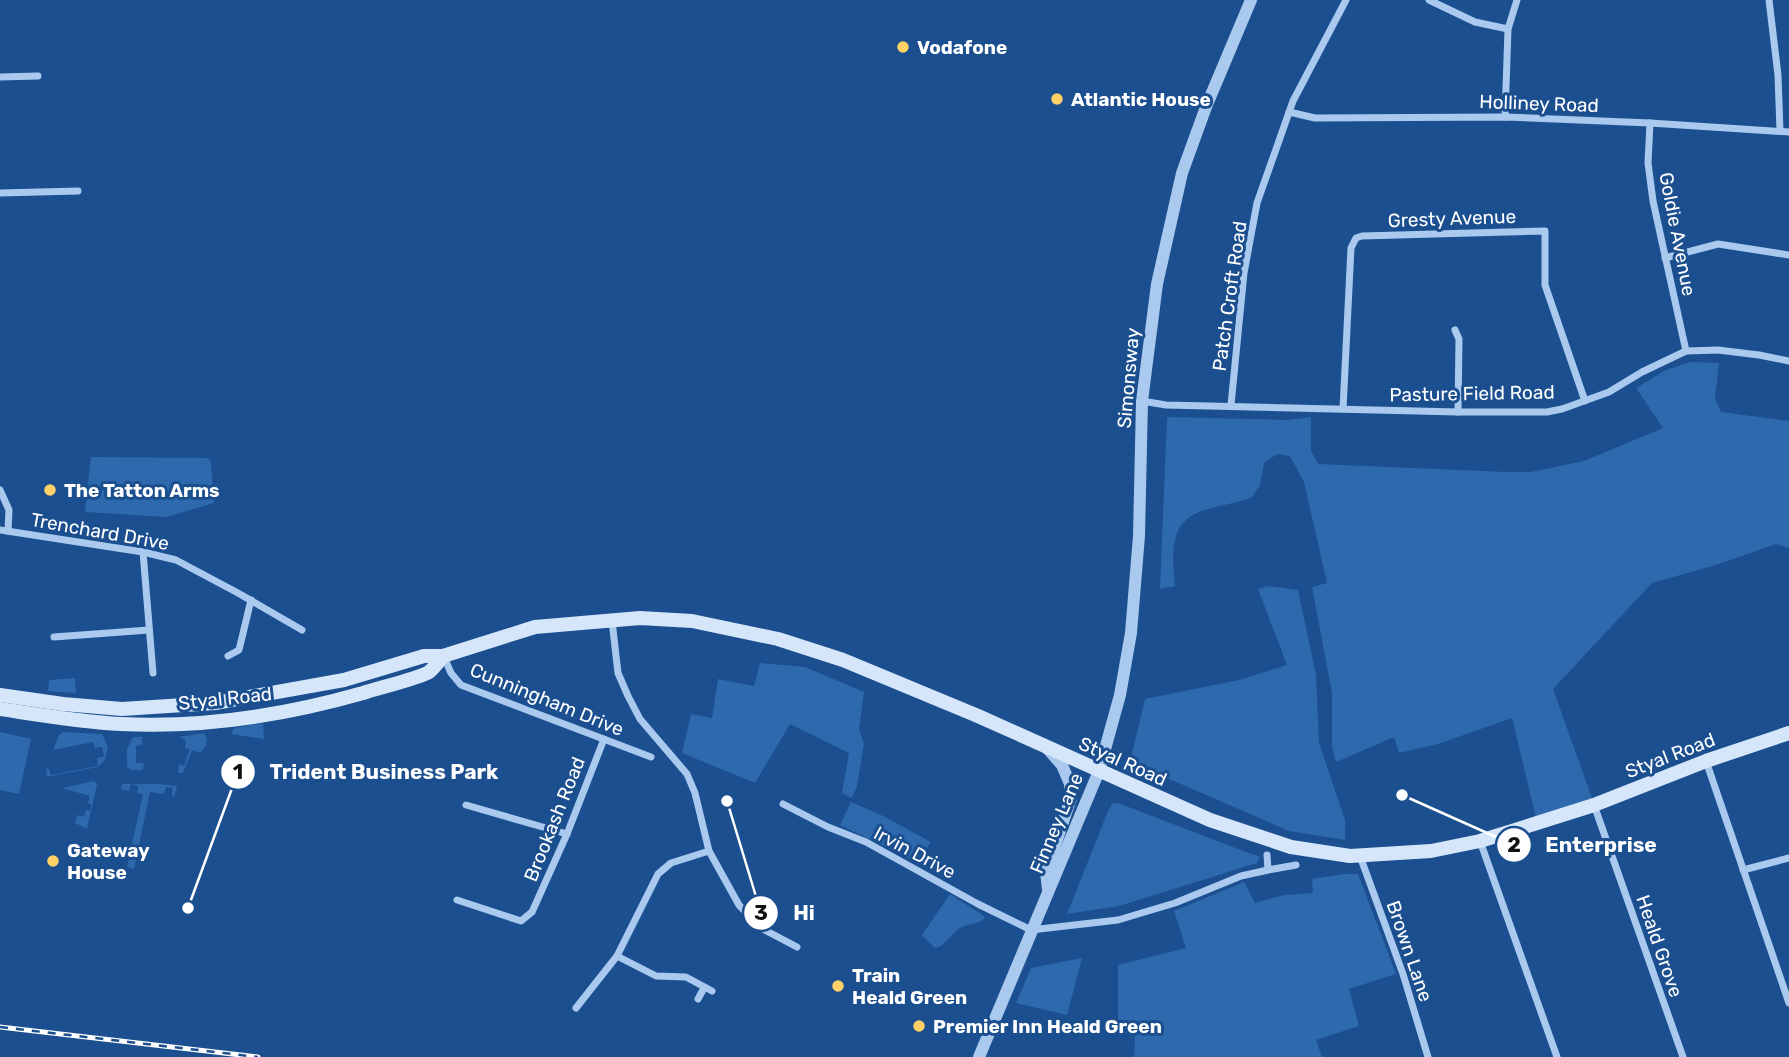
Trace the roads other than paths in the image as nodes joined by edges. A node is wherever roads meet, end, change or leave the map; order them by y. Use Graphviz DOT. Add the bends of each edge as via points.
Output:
graph roads {
  1 [pos="1251,0"];
  2 [pos="1346,0"];
  3 [pos="1429,0"];
  4 [pos="1517,0"];
  5 [pos="1769,0"];
  6 [pos="1508,29"];
  7 [pos="38,76"];
  8 [pos="0,77"];
  9 [pos="1289,112"];
  10 [pos="1505,117"];
  11 [pos="1650,123"];
  12 [pos="1780,131"];
  13 [pos="1789,132"];
  14 [pos="78,191"];
  15 [pos="0,193"];
  16 [pos="1789,255"];
  17 [pos="1665,258"];
  18 [pos="1455,330"];
  19 [pos="1686,351"];
  20 [pos="1789,362"];
  21 [pos="1142,401"];
  22 [pos="1585,401"];
  23 [pos="1231,405"];
  24 [pos="1343,409"];
  25 [pos="1458,412"];
  26 [pos="0,490"];
  27 [pos="4,530"];
  28 [pos="143,552"];
  29 [pos="251,600"];
  30 [pos="612,620"];
  31 [pos="302,630"];
  32 [pos="149,631"];
  33 [pos="54,637"];
  34 [pos="228,656"];
  35 [pos="443,656"];
  36 [pos="153,673"];
  37 [pos="0,695"];
  38 [pos="0,709"];
  39 [pos="1789,733"];
  40 [pos="604,738"];
  41 [pos="1047,748"];
  42 [pos="651,757"];
  43 [pos="1706,761"];
  44 [pos="1099,771"];
  45 [pos="783,804"];
  46 [pos="466,805"];
  47 [pos="1594,805"];
  48 [pos="567,834"];
  49 [pos="1480,841"];
  50 [pos="709,851"];
  51 [pos="1267,855"];
  52 [pos="1360,856"];
  53 [pos="1789,858"];
  54 [pos="1296,865"];
  55 [pos="1268,870"];
  56 [pos="1743,870"];
  57 [pos="1048,890"];
  58 [pos="457,900"];
  59 [pos="1031,930"];
  60 [pos="797,947"];
  61 [pos="617,956"];
  62 [pos="704,988"];
  63 [pos="712,991"];
  64 [pos="698,999"];
  65 [pos="1789,1003"];
  66 [pos="576,1008"];
  67 [pos="979,1057"];
  68 [pos="1428,1057"];
  69 [pos="1557,1057"];
  70 [pos="1683,1057"];
  1 -- 21 [label="street, Simonsway" via="1179,183 1157,285"];
  2 -- 9 [label="street, Patch Croft Road"];
  3 -- 6 [label="street" via="1475,22"];
  4 -- 6 [label="street"];
  5 -- 12 [label="street"];
  6 -- 10 [label="street"];
  7 -- 8 [label="street"];
  9 -- 10 [label="street, Holliney Road" via="1315,118"];
  9 -- 23 [label="street, Patch Croft Road" via="1257,202 1244,273"];
  10 -- 11 [label="street, Holliney Road"];
  11 -- 12 [label="street, Holliney Road"];
  11 -- 17 [label="street, Goldie Avenue" via="1648,163"];
  12 -- 13 [label="street, Holliney Road"];
  14 -- 15 [label="street"];
  16 -- 17 [label="street" via="1718,244"];
  17 -- 19 [label="street, Goldie Avenue"];
  18 -- 25 [label="street" via="1459,339"];
  19 -- 20 [label="street, Pasture Field Road" via="1718,350"];
  19 -- 22 [label="street, Pasture Field Road"];
  21 -- 23 [label="street, Pasture Field Road"];
  21 -- 44 [label="street, Simonsway" via="1131,633"];
  22 -- 24 [label="street, Gresty Avenue" via="1545,285 1545,231 1362,236 1351,248"];
  22 -- 25 [label="street, Pasture Field Road" via="1547,412"];
  23 -- 24 [label="street, Pasture Field Road"];
  24 -- 25 [label="street, Pasture Field Road"];
  26 -- 27 [label="street" via="9,510"];
  27 -- 28 [label="street, Trenchard Drive"];
  28 -- 29 [label="street, Trenchard Drive" via="176,560"];
  28 -- 32 [label="street"];
  29 -- 31 [label="street, Trenchard Drive"];
  29 -- 34 [label="street" via="239,650"];
  30 -- 35 [label="main road, Styal Road" via="535,627"];
  30 -- 41 [label="main road, Styal Road" via="692,621 779,639 843,660"];
  30 -- 50 [label="street" via="618,673 640,719 687,774"];
  32 -- 33 [label="street"];
  32 -- 36 [label="street"];
  35 -- 37 [label="main road, Styal Road" via="424,656 344,680 215,703 122,709"];
  35 -- 38 [label="main road, Styal Road" via="429,672 360,694 228,719 120,724"];
  35 -- 40 [label="street, Cunningham Drive" via="461,685"];
  39 -- 43 [label="main road, Styal Road"];
  40 -- 42 [label="street, Cunningham Drive"];
  40 -- 48 [label="street, Brookash Road"];
  41 -- 44 [label="main road, Styal Road"];
  41 -- 57 [label="street, Finney Lane" via="1062,765 1071,799 1046,873"];
  43 -- 47 [label="main road, Styal Road"];
  43 -- 56 [label="street"];
  44 -- 52 [label="main road, Styal Road" via="1197,815 1281,844"];
  44 -- 57 [label="street, Finney Lane"];
  45 -- 59 [label="street, Irvin Drive" via="866,842"];
  46 -- 48 [label="street"];
  47 -- 49 [label="main road, Styal Road"];
  47 -- 70 [label="street, Heald Grove"];
  48 -- 58 [label="street, Brookash Road" via="533,912 521,921"];
  49 -- 52 [label="main road, Styal Road" via="1431,851"];
  49 -- 69 [label="street"];
  50 -- 60 [label="street" via="751,919"];
  50 -- 61 [label="street" via="663,868"];
  51 -- 55 [label="street"];
  52 -- 68 [label="street, Brown Lane"];
  53 -- 56 [label="street"];
  54 -- 55 [label="street"];
  55 -- 59 [label="street" via="1118,920"];
  56 -- 65 [label="street"];
  57 -- 59 [label="street, Finney Lane"];
  59 -- 67 [label="street, Finney Lane"];
  61 -- 62 [label="street" via="656,976 686,978"];
  61 -- 66 [label="street"];
  62 -- 63 [label="street"];
  62 -- 64 [label="street"];
}
